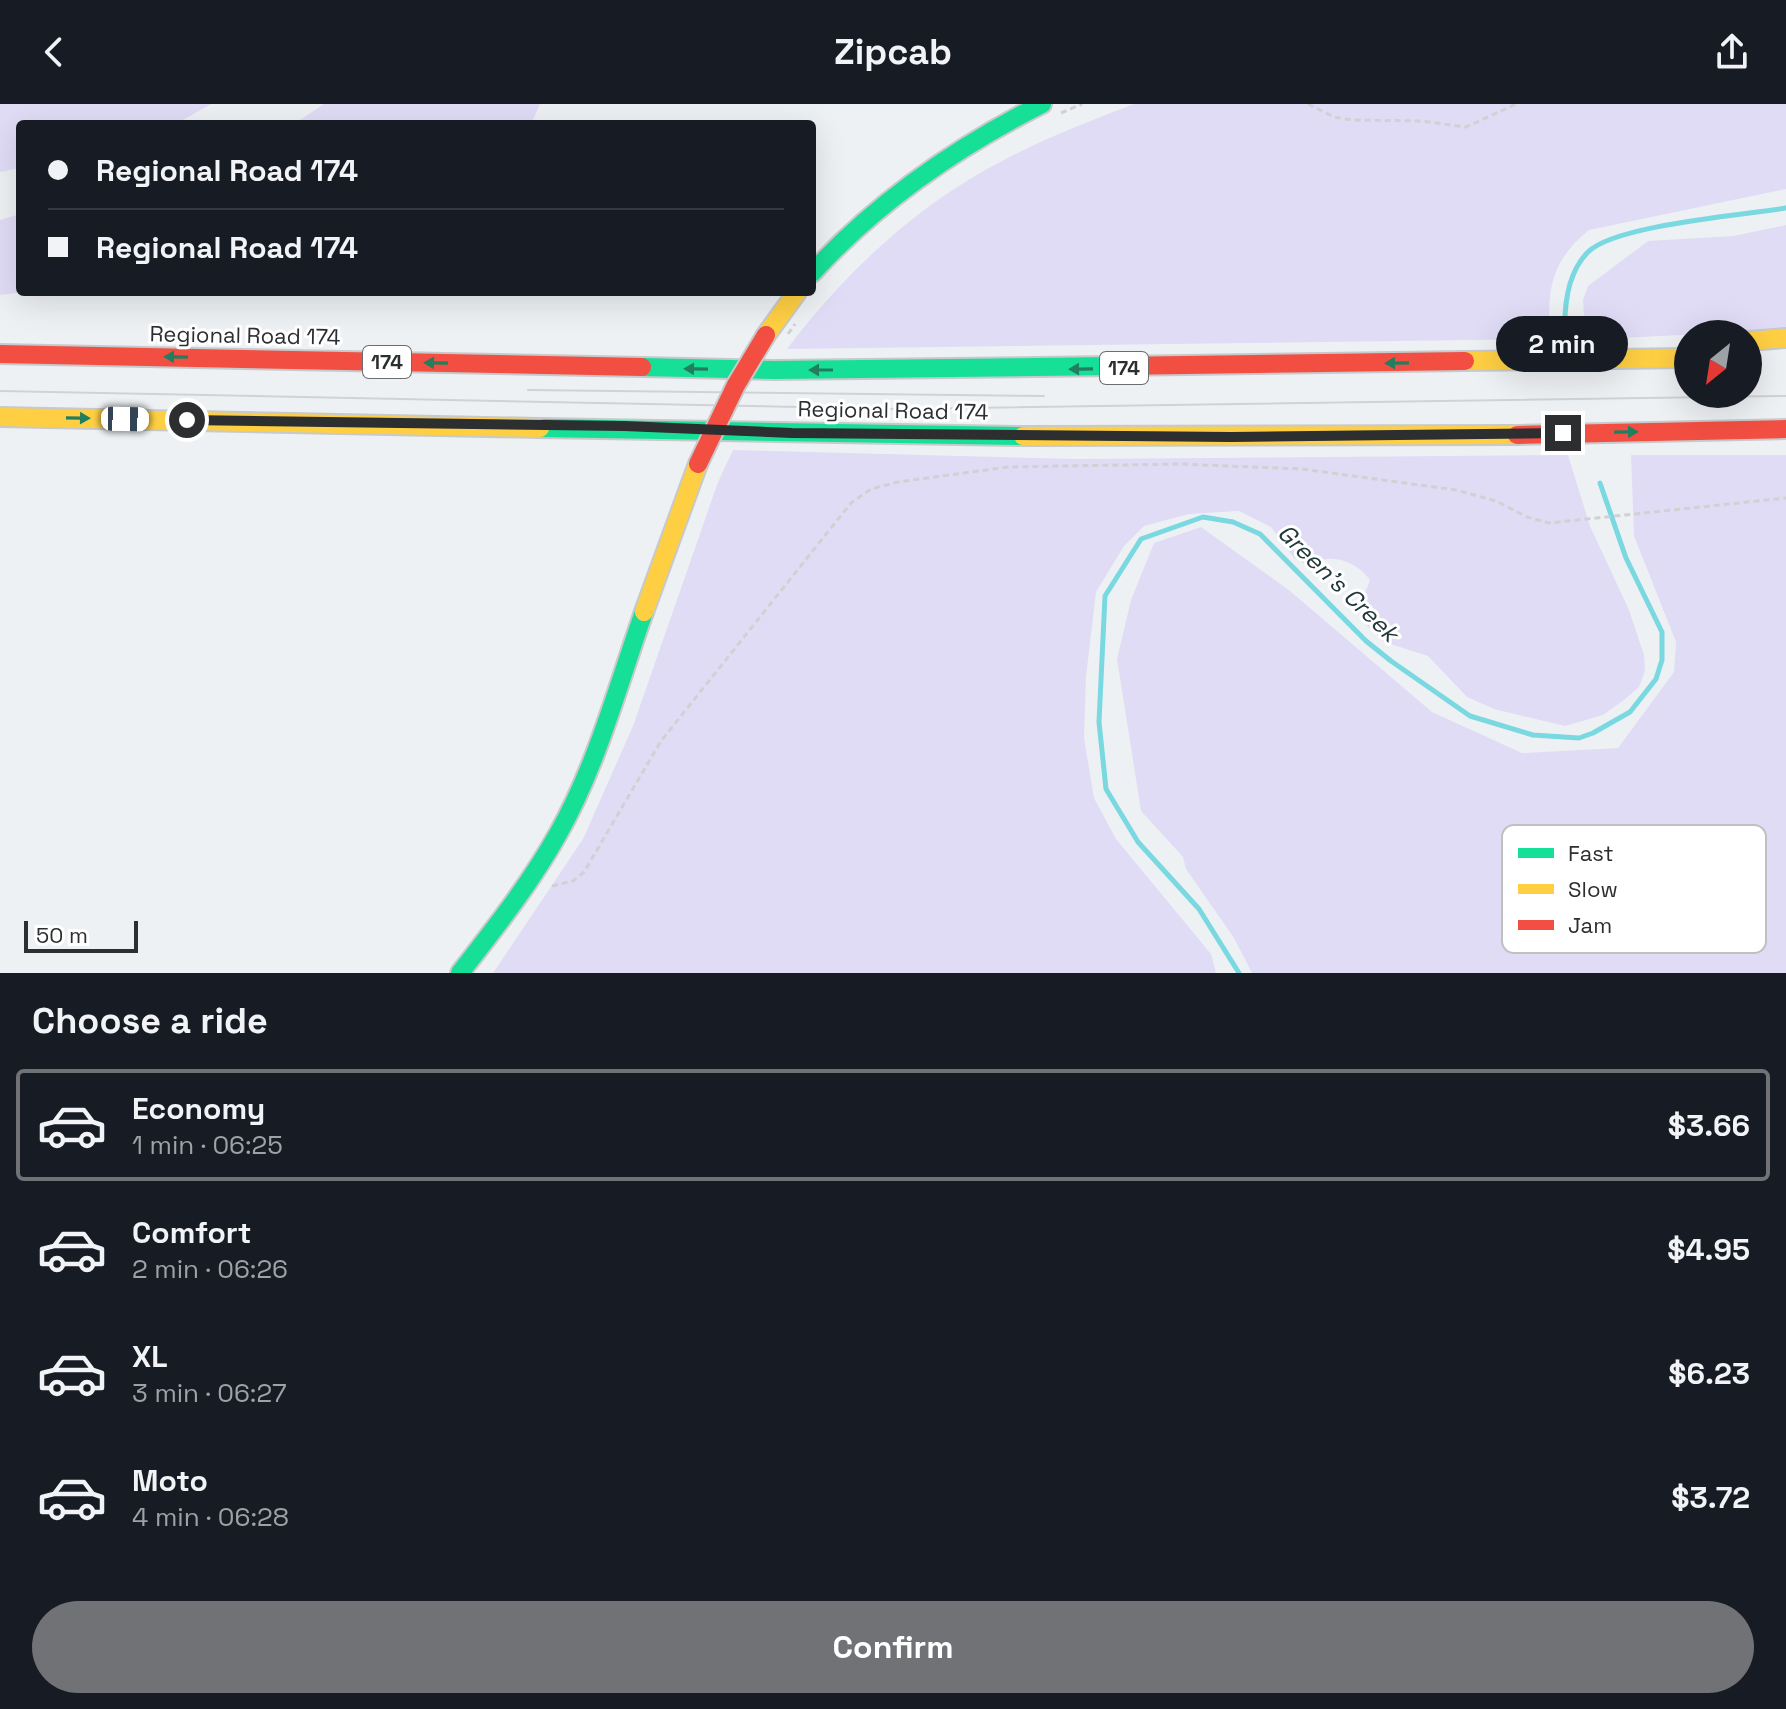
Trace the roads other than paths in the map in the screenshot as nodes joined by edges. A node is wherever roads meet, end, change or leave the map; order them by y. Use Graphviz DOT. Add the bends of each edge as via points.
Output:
graph roads {
  1 [pos="1050,109"];
  2 [pos="816,269"];
  3 [pos="794,296"];
  4 [pos="1786,338"];
  5 [pos="1762,340"];
  6 [pos="1674,344"];
  7 [pos="1786,353"];
  8 [pos="0,354"];
  9 [pos="1762,355"];
  10 [pos="1674,358"];
  11 [pos="1552,360"];
  12 [pos="0,417"];
  13 [pos="1786,429"];
  14 [pos="460,973"];
  1 -- 2 [label="main road" via="931,168 861,222"];
  3 -- 14 [label="main road, bridge" via="736,385 698,464 560,831 522,894"];
  4 -- 5 [label="main road"];
  6 -- 11 [label="main road" via="1608,347"];
  7 -- 9 [label="main road"];
  11 -- 8 [label="main road, Regional Road 174 / 174, one-way" via="774,370"];
  10 -- 11 [label="main road, Regional Road 174 / 174"];
  12 -- 13 [label="main road, Regional Road 174, one-way" via="1200,437"];
}
